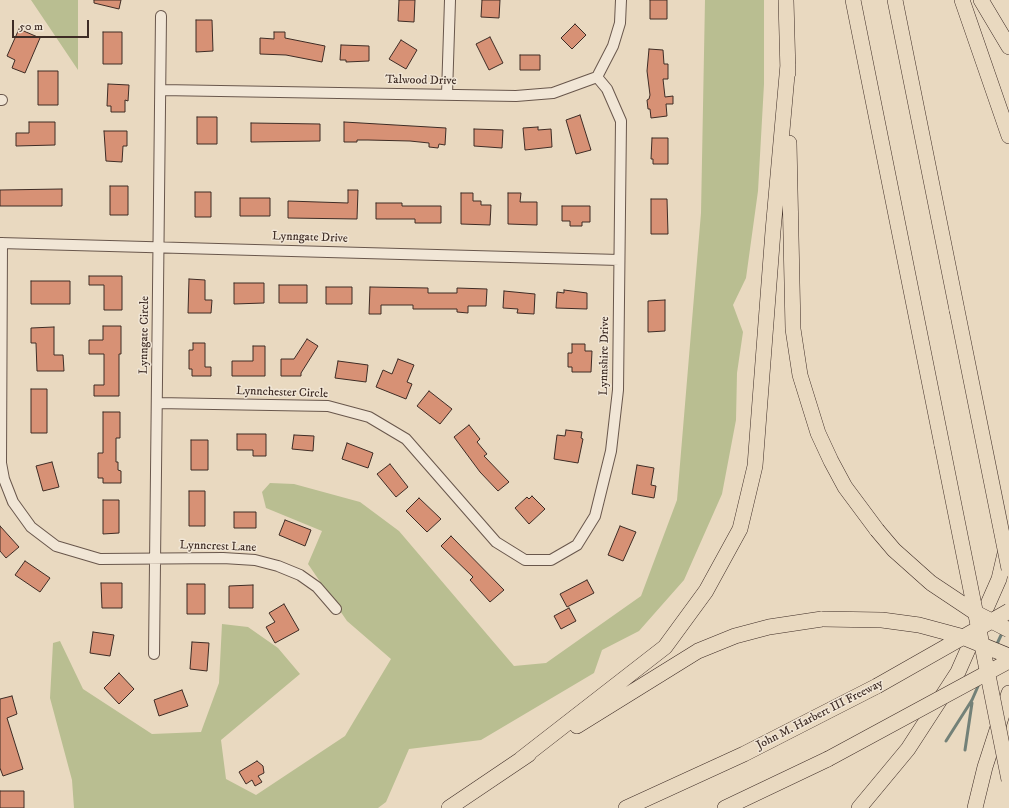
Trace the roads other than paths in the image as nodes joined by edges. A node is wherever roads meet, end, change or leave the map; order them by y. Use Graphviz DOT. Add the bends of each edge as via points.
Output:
graph roads {
  1 [pos="450,0"];
  2 [pos="621,0"];
  3 [pos="786,0"];
  4 [pos="853,0"];
  5 [pos="895,0"];
  6 [pos="962,0"];
  7 [pos="981,0"];
  8 [pos="161,16"];
  9 [pos="1009,47"];
  10 [pos="788,64"];
  11 [pos="597,77"];
  12 [pos="161,90"];
  13 [pos="447,94"];
  14 [pos="1009,136"];
  15 [pos="1,243"];
  16 [pos="159,247"];
  17 [pos="619,260"];
  18 [pos="157,403"];
  19 [pos="1009,534"];
  20 [pos="496,542"];
  21 [pos="155,558"];
  22 [pos="1009,569"];
  23 [pos="336,609"];
  24 [pos="1009,611"];
  25 [pos="1009,630"];
  26 [pos="154,654"];
  27 [pos="1009,656"];
  28 [pos="1009,661"];
  29 [pos="1009,693"];
  30 [pos="521,759"];
  31 [pos="1009,780"];
  32 [pos="449,808"];
  33 [pos="626,808"];
  34 [pos="725,808"];
  35 [pos="858,808"];
  36 [pos="975,808"];
  1 -- 13 [label="street"];
  2 -- 11 [label="street" via="620,23 613,46"];
  3 -- 10 [label="highway"];
  4 -- 31 [label="highway, bridge"];
  5 -- 22 [label="highway, bridge"];
  6 -- 14 [label="highway"];
  7 -- 9 [label="highway"];
  8 -- 12 [label="street, Lynngate Circle"];
  10 -- 25 [label="highway, bridge" via="793,329 800,375 818,433 845,487 894,550 931,583 976,613"];
  10 -- 30 [label="highway" via="755,466 740,529 706,591 665,647"];
  11 -- 13 [label="street, Talwood Drive" via="553,93 516,96"];
  11 -- 17 [label="street, Lynnshire Drive" via="607,89 621,120"];
  12 -- 13 [label="street, Talwood Drive"];
  12 -- 16 [label="street, Lynngate Circle"];
  15 -- 16 [label="street, Lynngate Drive"];
  15 -- 21 [label="street, Lynncrest Lane" via="1,463 13,502 31,527 56,546 100,558"];
  16 -- 17 [label="street, Lynngate Drive"];
  16 -- 18 [label="street, Lynngate Circle"];
  17 -- 20 [label="street, Lynnshire Drive" via="618,390 611,451 596,516 577,545 551,560 524,560"];
  18 -- 20 [label="street, Lynnchester Circle" via="328,406 369,417 406,439"];
  18 -- 21 [label="street, Lynngate Circle"];
  19 -- 35 [label="highway" via="998,579 958,672 908,749"];
  21 -- 23 [label="street, Lynncrest Lane" via="255,560 278,566 300,575 317,587"];
  21 -- 26 [label="street, Lynngate Circle"];
  24 -- 33 [label="highway, John M. Harbert III Freeway, bridge" via="877,686 744,754"];
  27 -- 30 [label="highway, bridge" via="960,636 919,625 875,620 822,619 769,627 735,636 698,651"];
  28 -- 34 [label="highway, bridge" via="828,759"];
  29 -- 36 [label="highway" via="985,767"];
  30 -- 32 [label="highway"];
}
